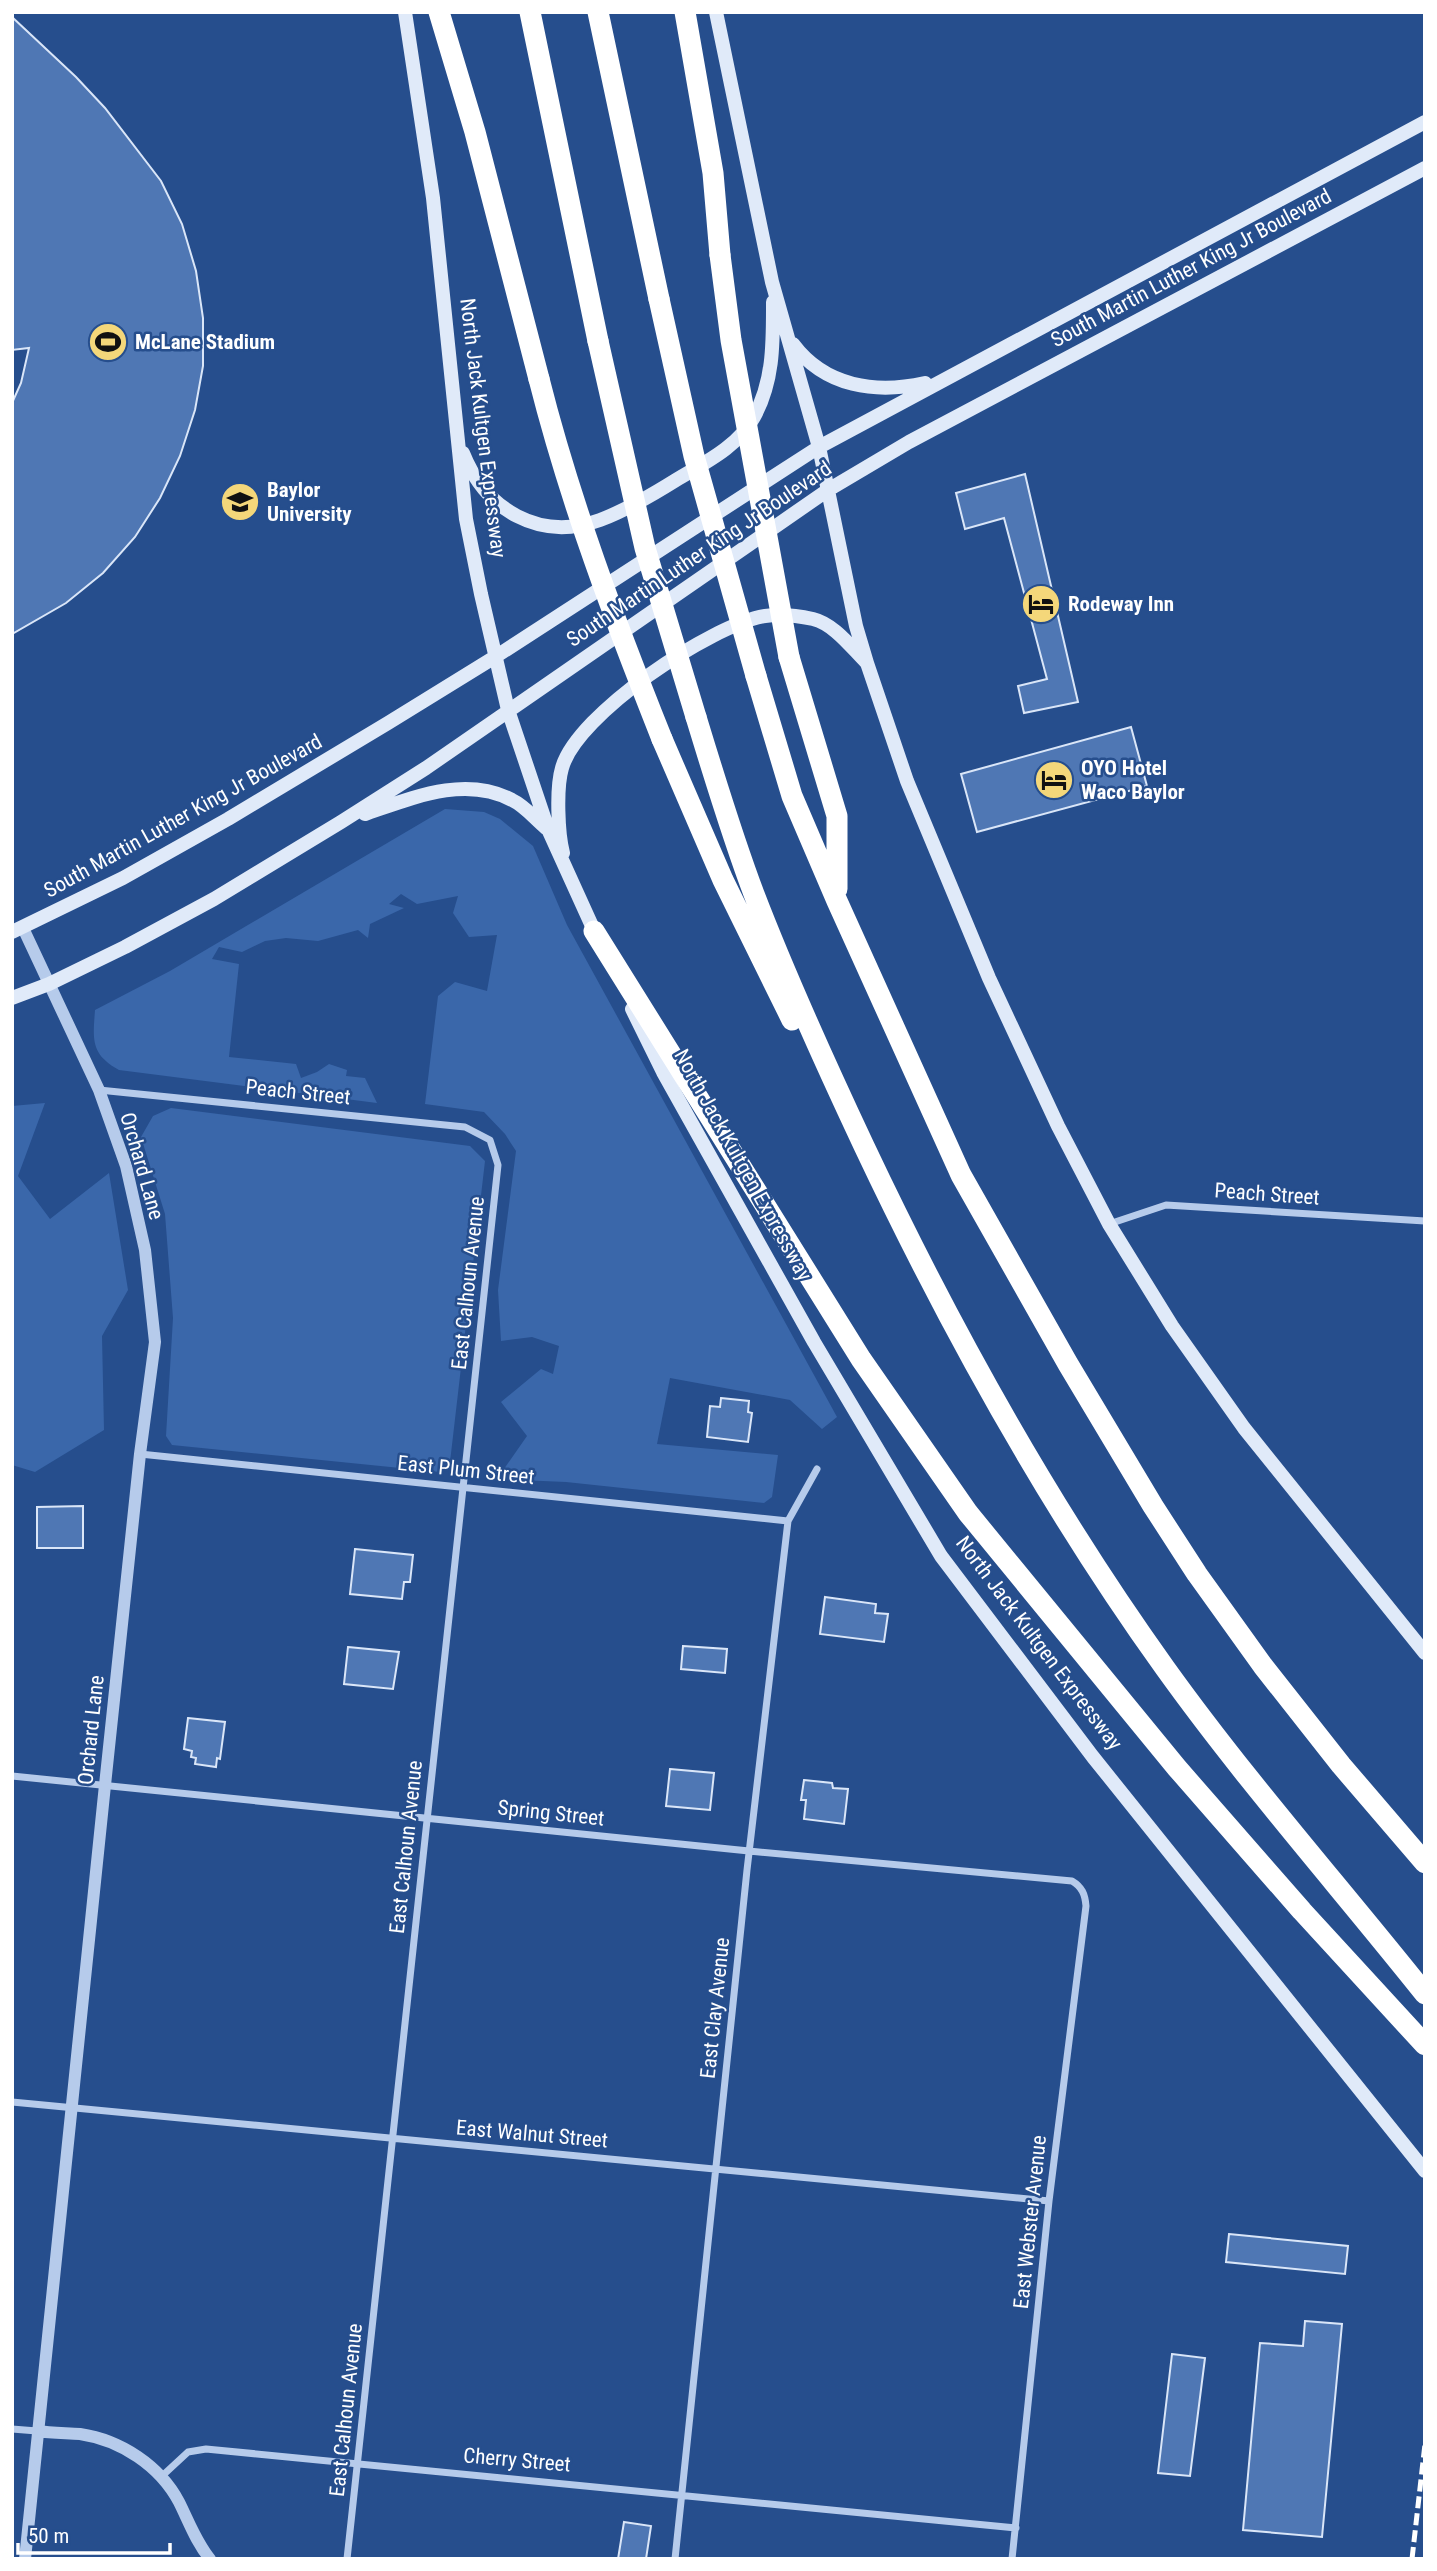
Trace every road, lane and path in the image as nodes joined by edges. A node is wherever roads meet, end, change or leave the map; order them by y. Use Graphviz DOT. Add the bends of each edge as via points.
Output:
graph roads {
  1 [pos="405,12"];
  2 [pos="439,12"];
  3 [pos="530,12"];
  4 [pos="598,12"];
  5 [pos="685,12"];
  6 [pos="716,12"];
  7 [pos="1425,121"];
  8 [pos="1425,167"];
  9 [pos="772,282"];
  10 [pos="789,339"];
  11 [pos="944,379"];
  12 [pos="456,435"];
  13 [pos="819,447"];
  14 [pos="828,490"];
  15 [pos="495,657"];
  16 [pos="867,663"];
  17 [pos="508,710"];
  18 [pos="341,822"];
  19 [pos="548,829"];
  20 [pos="577,896"];
  21 [pos="837,901"];
  22 [pos="18,930"];
  23 [pos="594,931"];
  24 [pos="49,984"];
  25 [pos="12,998"];
  26 [pos="99,1090"];
  27 [pos="491,1140"];
  28 [pos="1425,1221"];
  29 [pos="1109,1224"];
  30 [pos="902,1226"];
  31 [pos="140,1454"];
  32 [pos="817,1469"];
  33 [pos="465,1488"];
  34 [pos="788,1521"];
  35 [pos="1425,1653"];
  36 [pos="12,1776"];
  37 [pos="105,1786"];
  38 [pos="426,1818"];
  39 [pos="750,1852"];
  40 [pos="1425,1863"];
  41 [pos="1082,1891"];
  42 [pos="1425,1994"];
  43 [pos="1425,2045"];
  44 [pos="12,2102"];
  45 [pos="72,2107"];
  46 [pos="392,2138"];
  47 [pos="716,2169"];
  48 [pos="1425,2171"];
  49 [pos="1049,2201"];
  50 [pos="12,2429"];
  51 [pos="37,2431"];
  52 [pos="357,2464"];
  53 [pos="162,2477"];
  54 [pos="681,2495"];
  55 [pos="1016,2528"];
  56 [pos="25,2559"];
  57 [pos="210,2559"];
  58 [pos="347,2559"];
  59 [pos="675,2559"];
  60 [pos="1012,2559"];
  1 -- 12 [label="main road, North Jack Kultgen Expressway" via="433,198"];
  2 -- 30 [label="highway, bridge" via="566,475 611,610 723,880"];
  3 -- 30 [label="highway, bridge" via="645,548 716,785 794,992"];
  4 -- 21 [label="highway, bridge" via="694,456 792,796"];
  5 -- 21 [label="highway, bridge" via="713,173 731,340 789,657 837,816"];
  6 -- 9 [label="main road"];
  7 -- 11 [label="main road, South Martin Luther King Jr Boulevard"];
  8 -- 14 [label="main road, South Martin Luther King Jr Boulevard" via="941,424"];
  9 -- 10 [label="main road"];
  9 -- 12 [label="main road" via="773,357 753,419 716,456 645,499 599,520 558,527 532,523 485,493"];
  10 -- 11 [label="main road" via="815,368 861,387 906,387"];
  10 -- 13 [label="main road"];
  11 -- 13 [label="main road, South Martin Luther King Jr Boulevard"];
  12 -- 15 [label="main road, North Jack Kultgen Expressway" via="466,519"];
  13 -- 14 [label="main road"];
  13 -- 15 [label="main road, South Martin Luther King Jr Boulevard"];
  14 -- 16 [label="main road"];
  14 -- 17 [label="main road, South Martin Luther King Jr Boulevard"];
  15 -- 17 [label="main road, North Jack Kultgen Expressway"];
  15 -- 22 [label="main road, South Martin Luther King Jr Boulevard" via="228,819"];
  16 -- 20 [label="main road" via="815,619 765,616 694,646 617,699 579,736 562,768 558,814 562,849"];
  16 -- 29 [label="main road" via="907,781 989,978"];
  17 -- 18 [label="main road, South Martin Luther King Jr Boulevard"];
  17 -- 19 [label="main road, North Jack Kultgen Expressway"];
  18 -- 19 [label="main road" via="427,794 463,788 487,789 514,801"];
  18 -- 24 [label="main road, South Martin Luther King Jr Boulevard" via="214,899"];
  19 -- 20 [label="main road, North Jack Kultgen Expressway"];
  20 -- 23 [label="main road, North Jack Kultgen Expressway"];
  21 -- 40 [label="highway" via="961,1175 1153,1506 1263,1666"];
  22 -- 24 [label="street, Orchard Lane"];
  23 -- 43 [label="highway" via="861,1359 968,1513 1177,1768"];
  23 -- 48 [label="main road, North Jack Kultgen Expressway" via="663,1072 814,1342 941,1556 1093,1757"];
  24 -- 25 [label="main road, South Martin Luther King Jr Boulevard"];
  24 -- 26 [label="street, Orchard Lane"];
  26 -- 27 [label="street, Peach Street" via="465,1127"];
  26 -- 31 [label="street, Orchard Lane" via="126,1166 145,1250 155,1342"];
  27 -- 33 [label="street, East Calhoun Avenue" via="498,1165"];
  28 -- 29 [label="street, Peach Street" via="1166,1205"];
  29 -- 35 [label="main road" via="1172,1326 1244,1428"];
  30 -- 42 [label="highway" via="998,1410 1113,1590 1190,1700"];
  31 -- 33 [label="street, East Plum Street"];
  31 -- 37 [label="street, Orchard Lane"];
  32 -- 34 [label="street, East Clay Avenue"];
  33 -- 34 [label="street, East Plum Street"];
  33 -- 38 [label="street, East Calhoun Avenue"];
  34 -- 39 [label="street, East Clay Avenue"];
  36 -- 37 [label="street, Spring Street"];
  37 -- 38 [label="street, Spring Street"];
  37 -- 45 [label="street, Orchard Lane"];
  38 -- 39 [label="street, Spring Street"];
  38 -- 46 [label="street, East Calhoun Avenue"];
  39 -- 41 [label="street, Spring Street" via="1072,1881"];
  39 -- 47 [label="street, East Clay Avenue"];
  41 -- 49 [label="street, East Webster Avenue" via="1086,1906"];
  44 -- 45 [label="street, East Walnut Street"];
  45 -- 46 [label="street, East Walnut Street"];
  45 -- 51 [label="street, Orchard Lane"];
  46 -- 47 [label="street, East Walnut Street"];
  46 -- 52 [label="street, East Calhoun Avenue"];
  47 -- 49 [label="street, East Walnut Street"];
  47 -- 54 [label="street, East Clay Avenue"];
  49 -- 55 [label="street, East Webster Avenue"];
  50 -- 51 [label="street"];
  51 -- 53 [label="street" via="105,2440 126,2449"];
  51 -- 56 [label="street, Orchard Lane"];
  52 -- 53 [label="street, Cherry Street" via="206,2449 188,2452"];
  52 -- 54 [label="street, Cherry Street"];
  52 -- 58 [label="street, East Calhoun Avenue"];
  53 -- 57 [label="street"];
  54 -- 55 [label="street, Cherry Street"];
  54 -- 59 [label="street, East Clay Avenue"];
  55 -- 60 [label="street, East Webster Avenue"];
}
